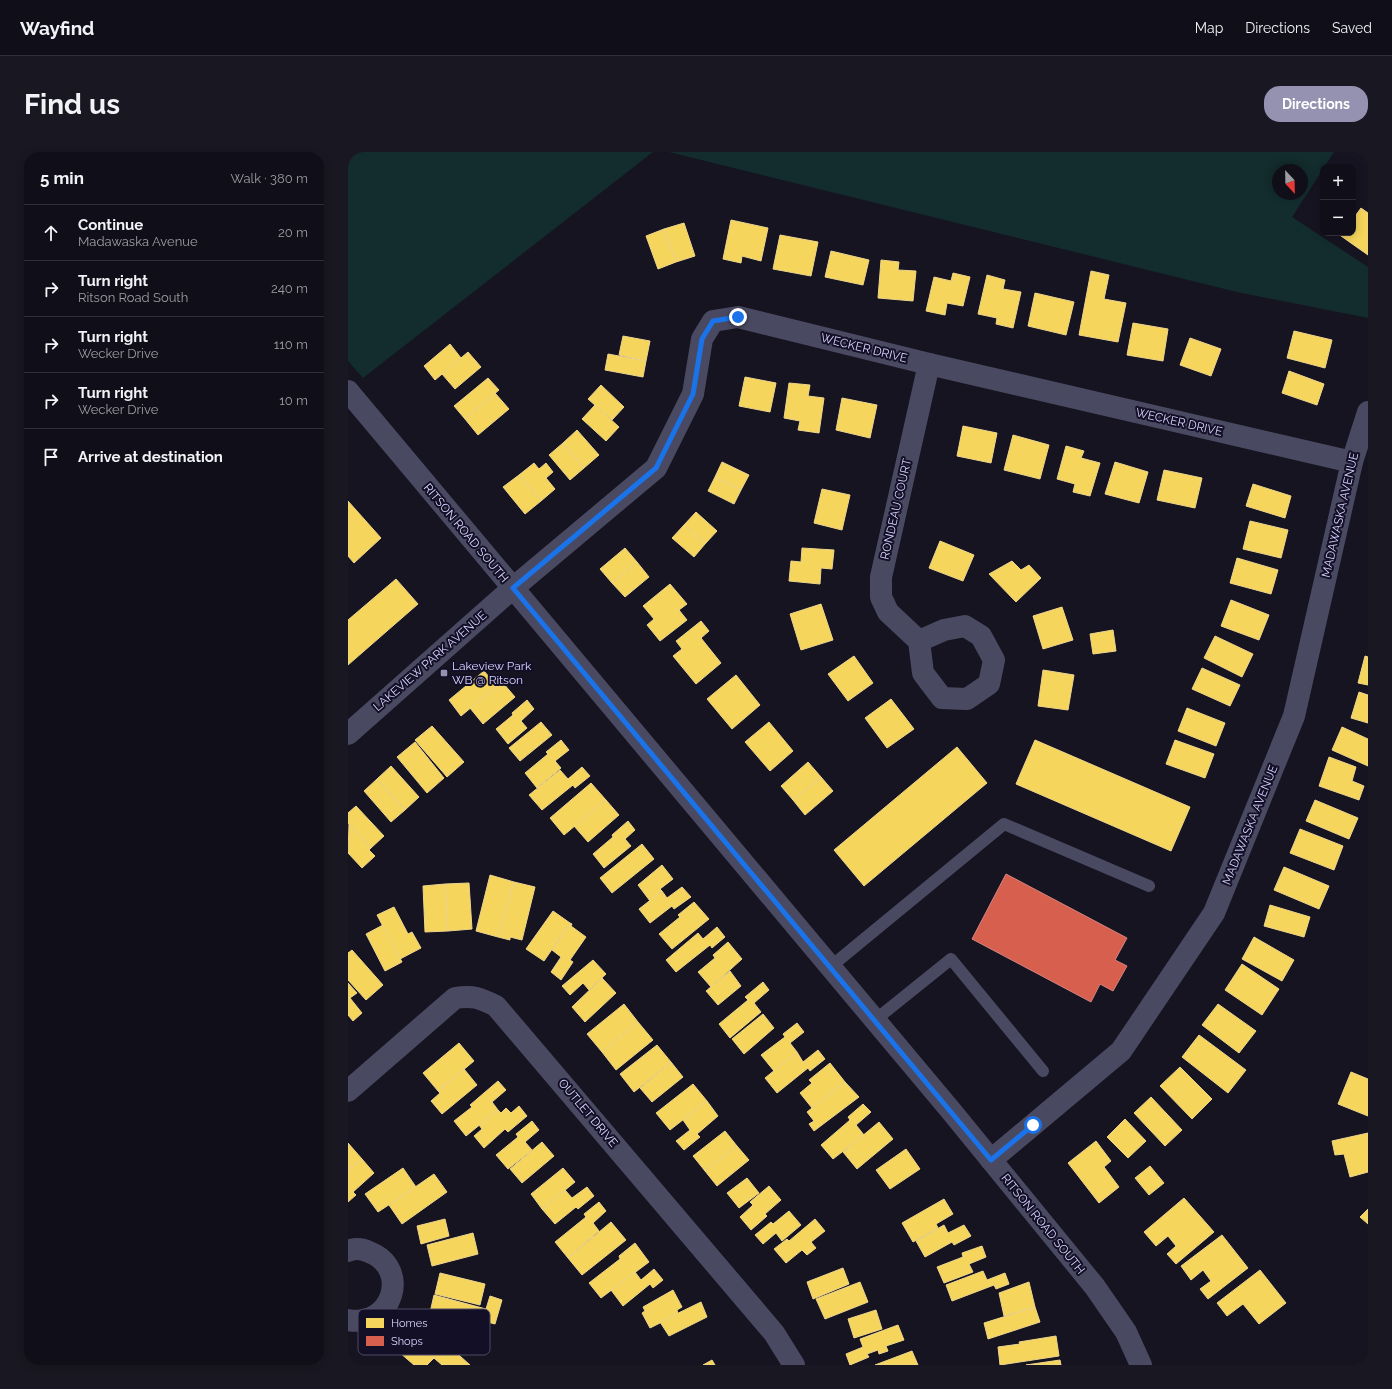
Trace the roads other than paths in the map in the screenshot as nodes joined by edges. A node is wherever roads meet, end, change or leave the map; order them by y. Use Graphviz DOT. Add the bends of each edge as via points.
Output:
graph roads {
  1 [pos="930,364"];
  2 [pos="348,391"];
  3 [pos="1368,412"];
  4 [pos="1352,462"];
  5 [pos="513,588"];
  6 [pos="919,641"];
  7 [pos="348,734"];
  8 [pos="1149,886"];
  9 [pos="829,968"];
  10 [pos="874,1021"];
  11 [pos="1043,1071"];
  12 [pos="348,1091"];
  13 [pos="991,1160"];
  14 [pos="348,1251"];
  15 [pos="383,1309"];
  16 [pos="348,1320"];
  17 [pos="358,1321"];
  18 [pos="794,1365"];
  19 [pos="1141,1365"];
  1 -- 4 [label="street, WECKER DRIVE"];
  1 -- 5 [label="street, WECKER DRIVE" via="738,317 713,321 702,339 693,394 656,468"];
  1 -- 6 [label="street, RONDEAU COURT" via="881,577 881,597 888,612"];
  2 -- 5 [label="street, RITSON ROAD SOUTH"];
  3 -- 4 [label="street, MADAWASKA AVENUE"];
  4 -- 13 [label="street, MADAWASKA AVENUE" via="1294,716 1214,913 1121,1051"];
  5 -- 7 [label="street, LAKEVIEW PARK AVENUE"];
  5 -- 9 [label="street, RITSON ROAD SOUTH"];
  8 -- 9 [label="lane" via="1004,824"];
  9 -- 10 [label="street, RITSON ROAD SOUTH"];
  10 -- 11 [label="lane" via="951,959"];
  10 -- 13 [label="street, RITSON ROAD SOUTH"];
  12 -- 18 [label="street, OUTLET DRIVE" via="455,998 479,997 496,1006 774,1333"];
  13 -- 19 [label="street, RITSON ROAD SOUTH" via="1103,1298 1126,1332"];
  14 -- 15 [label="street" via="364,1250 376,1254 386,1263 392,1277 393,1290"];
  16 -- 17 [label="street"];
}
